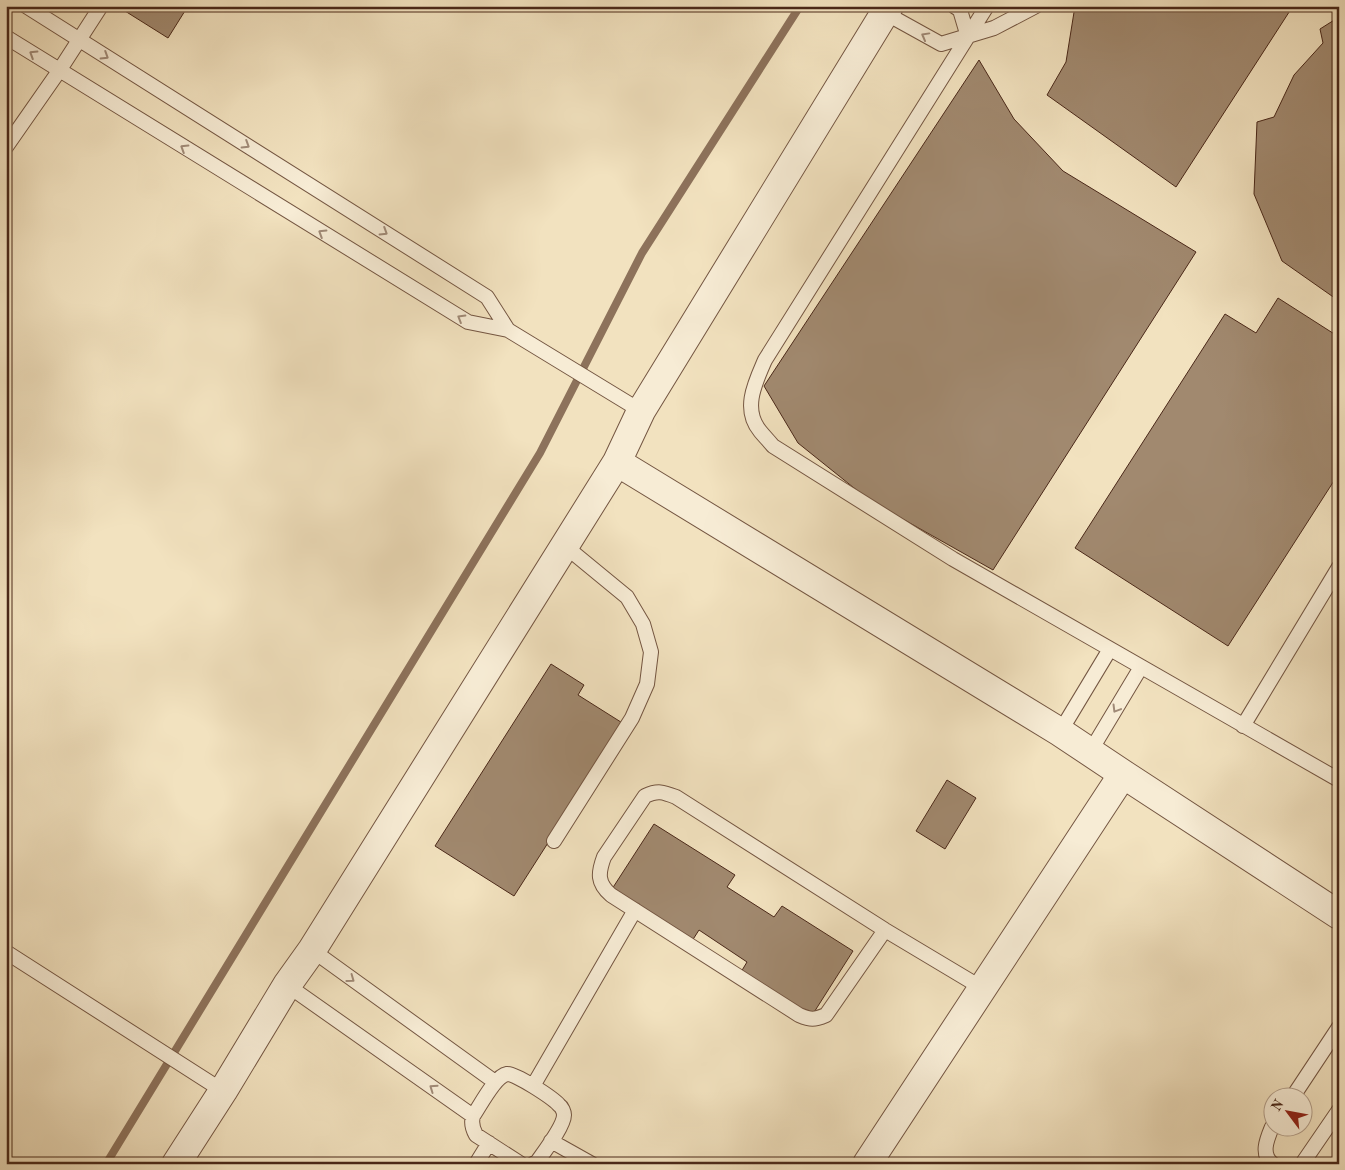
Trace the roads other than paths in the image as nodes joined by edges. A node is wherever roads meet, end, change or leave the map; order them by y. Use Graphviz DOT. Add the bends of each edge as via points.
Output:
graph roads {
  1 [pos="26,6"];
  2 [pos="100,6"];
  3 [pos="954,6"];
  4 [pos="987,6"];
  5 [pos="1036,6"];
  6 [pos="887,9"];
  7 [pos="968,37"];
  8 [pos="6,38"];
  9 [pos="78,40"];
  10 [pos="59,71"];
  11 [pos="6,147"];
  12 [pos="508,330"];
  13 [pos="641,411"];
  14 [pos="618,462"];
  15 [pos="566,546"];
  16 [pos="1339,567"];
  17 [pos="1110,649"];
  18 [pos="1141,667"];
  19 [pos="1243,726"];
  20 [pos="1060,732"];
  21 [pos="1090,752"];
  22 [pos="1123,774"];
  23 [pos="1339,780"];
  24 [pos="554,841"];
  25 [pos="635,910"];
  26 [pos="1339,915"];
  27 [pos="885,930"];
  28 [pos="312,950"];
  29 [pos="6,952"];
  30 [pos="287,985"];
  31 [pos="982,988"];
  32 [pos="1339,1026"];
  33 [pos="495,1082"];
  34 [pos="534,1086"];
  35 [pos="1299,1088"];
  36 [pos="223,1091"];
  37 [pos="1339,1110"];
  38 [pos="473,1116"];
  39 [pos="1268,1138"];
  40 [pos="551,1141"];
  41 [pos="489,1143"];
  42 [pos="176,1164"];
  43 [pos="476,1164"];
  44 [pos="521,1164"];
  45 [pos="534,1164"];
  46 [pos="592,1164"];
  47 [pos="867,1164"];
  48 [pos="1273,1164"];
  49 [pos="1302,1164"];
  1 -- 9 [label="lane"];
  2 -- 9 [label="lane"];
  3 -- 7 [label="lane" via="960,10"];
  4 -- 7 [label="lane"];
  5 -- 7 [label="lane" via="994,28"];
  7 -- 6 [label="lane, one-way" via="941,44"];
  6 -- 13 [label="street"];
  7 -- 17 [label="lane" via="765,360 754,387 750,410 758,430 773,446 953,559"];
  10 -- 8 [label="lane, one-way"];
  9 -- 10 [label="lane"];
  9 -- 12 [label="lane, one-way" via="487,297"];
  10 -- 11 [label="lane"];
  12 -- 10 [label="lane, one-way" via="468,322"];
  12 -- 13 [label="lane"];
  13 -- 14 [label="street"];
  14 -- 15 [label="street"];
  14 -- 20 [label="street"];
  15 -- 24 [label="lane" via="628,596 643,624 651,652 647,684 632,718"];
  15 -- 28 [label="street"];
  16 -- 19 [label="lane"];
  17 -- 18 [label="lane"];
  17 -- 20 [label="lane"];
  18 -- 19 [label="lane"];
  18 -- 21 [label="lane, one-way"];
  19 -- 23 [label="lane"];
  20 -- 21 [label="street"];
  21 -- 22 [label="street"];
  22 -- 26 [label="street"];
  22 -- 31 [label="street"];
  25 -- 27 [label="lane" via="810,1019 826,1015"];
  25 -- 27 [label="lane" via="602,888 600,867 645,796 663,792 676,797"];
  25 -- 34 [label="lane"];
  27 -- 31 [label="lane"];
  28 -- 30 [label="street"];
  28 -- 33 [label="lane, one-way"];
  29 -- 36 [label="lane"];
  30 -- 36 [label="street"];
  38 -- 30 [label="lane, one-way"];
  31 -- 47 [label="street"];
  32 -- 35 [label="lane"];
  33 -- 34 [label="lane" via="507,1074"];
  33 -- 38 [label="lane"];
  34 -- 40 [label="lane" via="563,1109 562,1122"];
  36 -- 42 [label="street"];
  37 -- 49 [label="lane"];
  38 -- 41 [label="lane" via="472,1129"];
  39 -- 48 [label="lane" via="1265,1152"];
  40 -- 45 [label="lane"];
  40 -- 46 [label="lane"];
  41 -- 43 [label="lane"];
  41 -- 44 [label="lane"];
}
